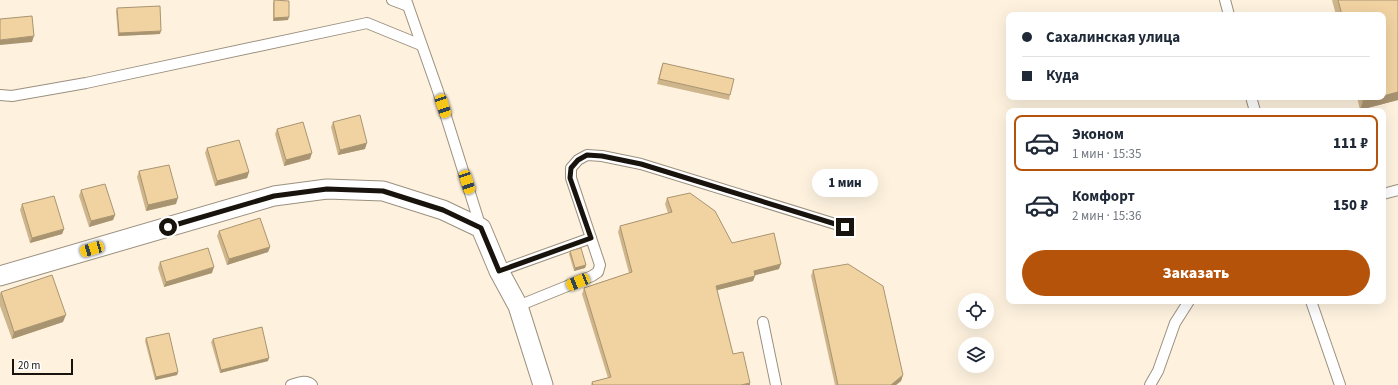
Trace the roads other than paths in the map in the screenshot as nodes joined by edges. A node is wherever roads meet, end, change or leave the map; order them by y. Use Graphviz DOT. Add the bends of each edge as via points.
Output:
graph roads {
  1 [pos="392,0"];
  2 [pos="1225,0"];
  3 [pos="407,3"];
  4 [pos="1228,12"];
  5 [pos="421,45"];
  6 [pos="0,95"];
  7 [pos="1398,190"];
  8 [pos="1386,193"];
  9 [pos="845,227"];
  10 [pos="481,228"];
  11 [pos="591,238"];
  12 [pos="499,271"];
  13 [pos="0,276"];
  14 [pos="1187,304"];
  15 [pos="1312,304"];
  16 [pos="518,306"];
  17 [pos="763,322"];
  18 [pos="291,385"];
  19 [pos="312,385"];
  20 [pos="543,385"];
  21 [pos="776,385"];
  22 [pos="1150,385"];
  23 [pos="1340,385"];
  1 -- 3 [label="lane"];
  2 -- 4 [label="lane"];
  3 -- 5 [label="lane"];
  5 -- 6 [label="lane" via="367,23 86,83 12,96"];
  5 -- 10 [label="lane"];
  7 -- 8 [label="lane"];
  9 -- 11 [label="lane" via="641,164 587,155 571,168 570,178"];
  10 -- 12 [label="street"];
  10 -- 13 [label="street" via="443,210 383,191 327,189 274,196"];
  11 -- 12 [label="lane"];
  11 -- 16 [label="lane" via="600,265 598,272"];
  12 -- 16 [label="street"];
  14 -- 22 [label="lane" via="1175,323 1158,371"];
  15 -- 23 [label="lane"];
  16 -- 20 [label="street"];
  17 -- 21 [label="lane"];
  18 -- 19 [label="lane" via="309,382"];
}
